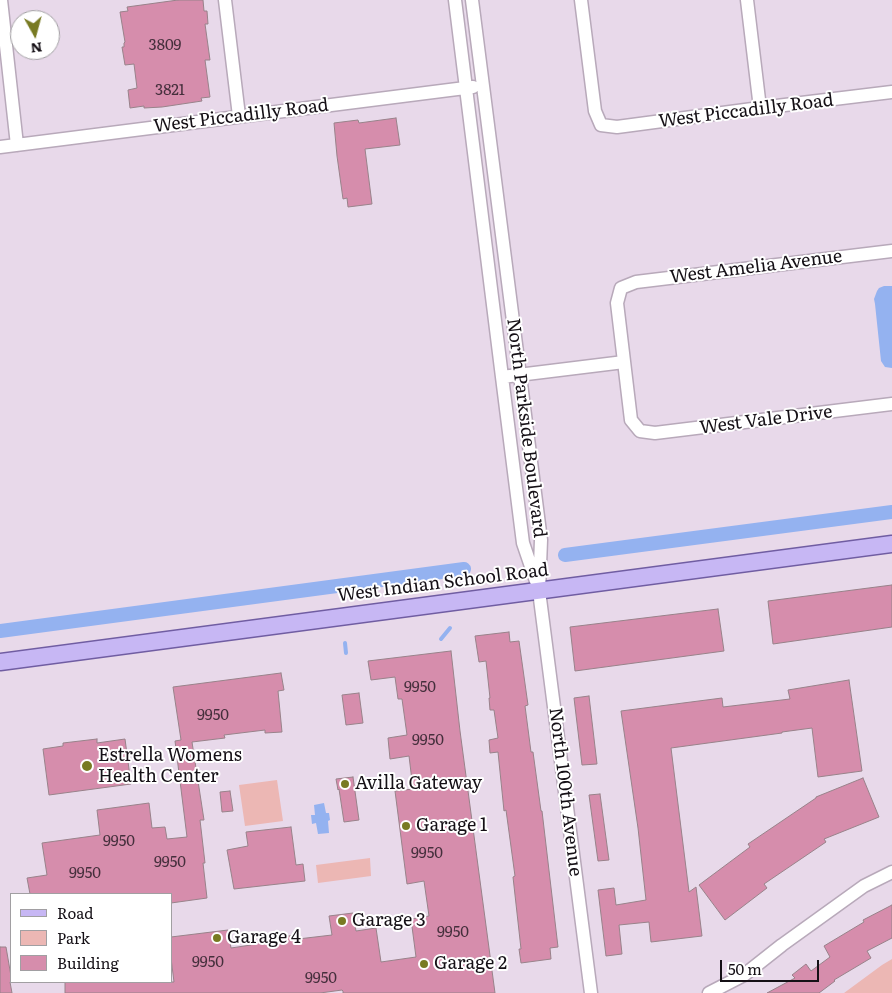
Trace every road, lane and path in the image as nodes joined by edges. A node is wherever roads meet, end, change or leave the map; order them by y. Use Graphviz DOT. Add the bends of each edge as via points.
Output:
graph roads {
  1 [pos="1,0"];
  2 [pos="225,0"];
  3 [pos="455,0"];
  4 [pos="472,0"];
  5 [pos="581,0"];
  6 [pos="747,0"];
  7 [pos="483,85"];
  8 [pos="466,87"];
  9 [pos="892,92"];
  10 [pos="760,108"];
  11 [pos="239,116"];
  12 [pos="17,145"];
  13 [pos="0,147"];
  14 [pos="892,251"];
  15 [pos="624,362"];
  16 [pos="519,375"];
  17 [pos="502,377"];
  18 [pos="892,404"];
  19 [pos="892,544"];
  20 [pos="539,591"];
  21 [pos="0,662"];
  22 [pos="892,872"];
  23 [pos="591,993"];
  24 [pos="709,993"];
  1 -- 12 [label="street"];
  2 -- 11 [label="street"];
  3 -- 8 [label="street, North Parkside Boulevard"];
  4 -- 7 [label="street, North Parkside Boulevard"];
  5 -- 10 [label="street, West Piccadilly Road" via="595,111 601,125 617,128"];
  6 -- 10 [label="street"];
  7 -- 8 [label="street, West Piccadilly Road"];
  7 -- 16 [label="street, North Parkside Boulevard"];
  8 -- 11 [label="street, West Piccadilly Road"];
  8 -- 17 [label="street, North Parkside Boulevard"];
  9 -- 10 [label="street, West Piccadilly Road"];
  11 -- 12 [label="street, West Piccadilly Road"];
  12 -- 13 [label="street, West Piccadilly Road"];
  14 -- 15 [label="street, West Amelia Avenue" via="636,282 621,288 617,304"];
  15 -- 16 [label="street"];
  15 -- 18 [label="street, West Vale Drive" via="631,420 640,431 655,433"];
  16 -- 17 [label="street"];
  16 -- 20 [label="street, North Parkside Boulevard" via="541,540"];
  17 -- 20 [label="street, North Parkside Boulevard" via="523,543"];
  19 -- 20 [label="main road, West Indian School Road"];
  20 -- 21 [label="main road, West Indian School Road"];
  20 -- 23 [label="street, North 100th Avenue"];
  22 -- 24 [label="street" via="864,886 744,975"];
}
